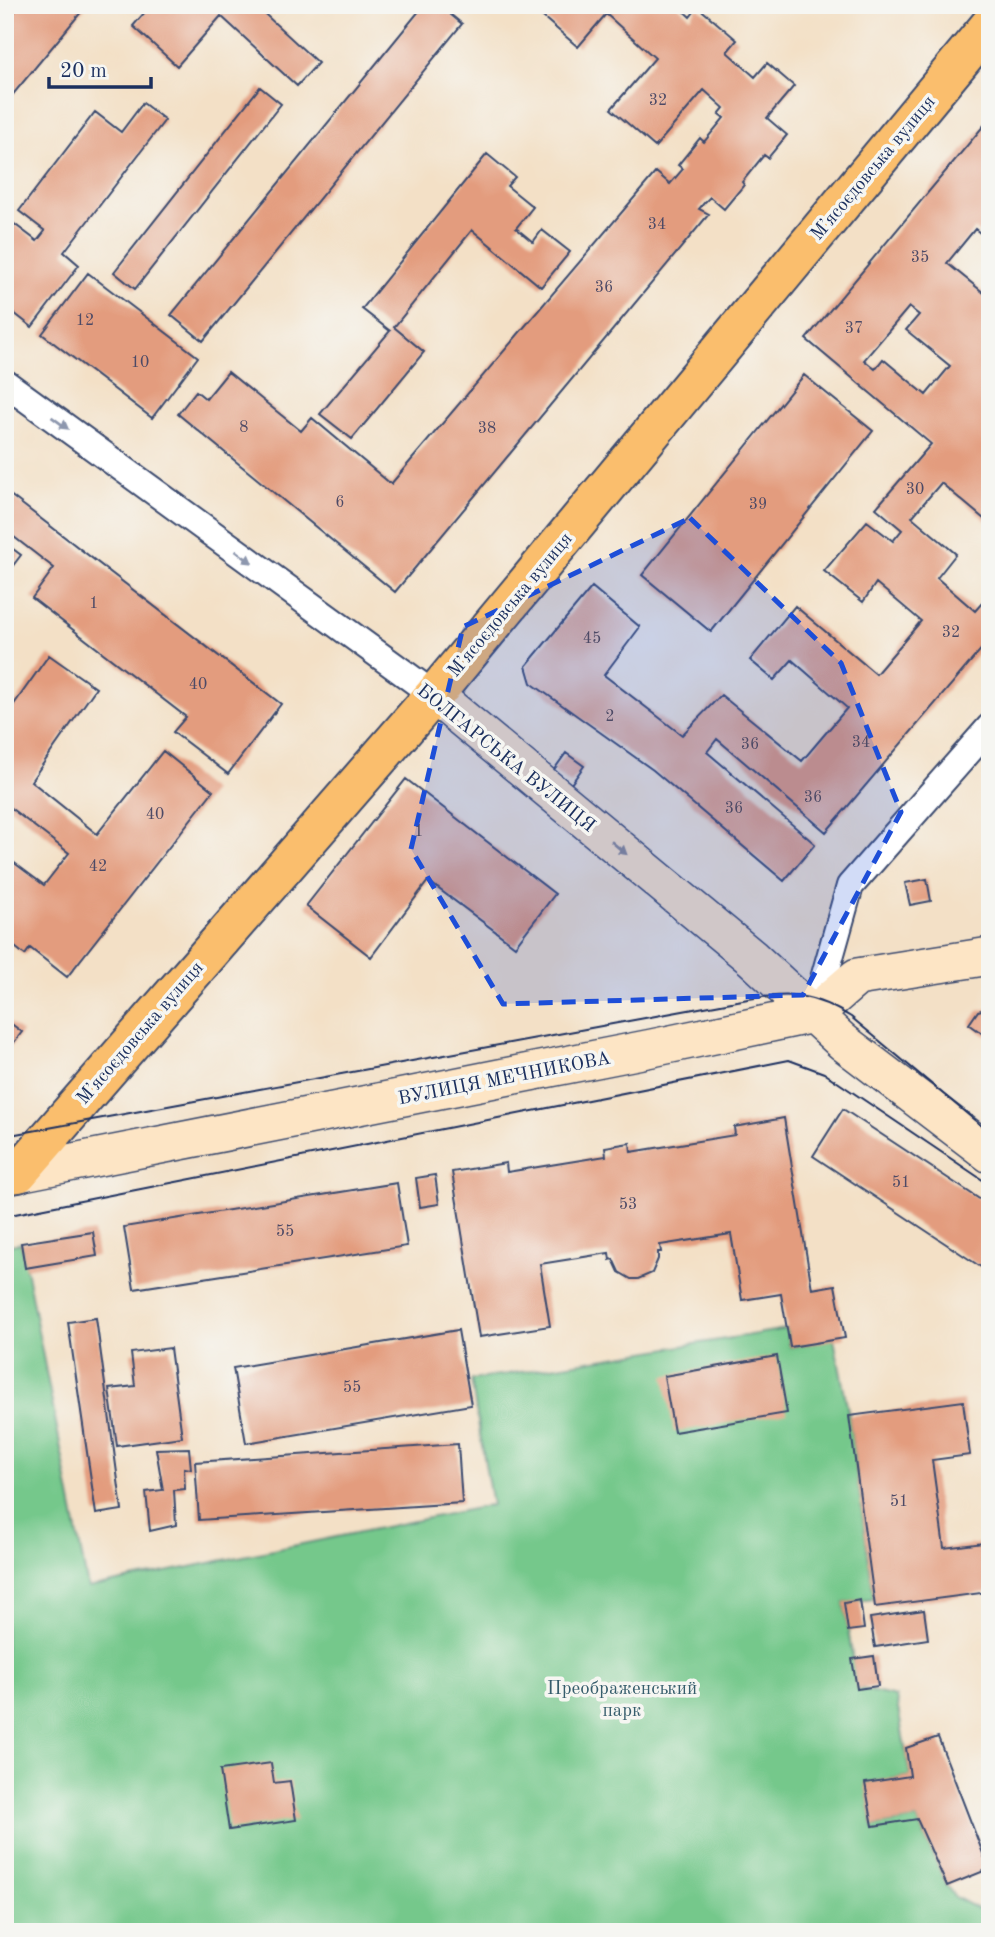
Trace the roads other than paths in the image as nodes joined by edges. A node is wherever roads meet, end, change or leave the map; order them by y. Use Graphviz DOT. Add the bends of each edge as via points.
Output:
graph roads {
  1 [pos="990,25"];
  2 [pos="5,383"];
  3 [pos="434,695"];
  4 [pos="990,727"];
  5 [pos="990,956"];
  6 [pos="814,1014"];
  7 [pos="990,1154"];
  8 [pos="11,1174"];
  1 -- 3 [label="main road, Мʼясоєдовська вулиця"];
  2 -- 3 [label="street, БОЛГАРСЬКА ВУЛИЦЯ, one-way"];
  3 -- 6 [label="main road, БОЛГАРСЬКА ВУЛИЦЯ, one-way"];
  3 -- 8 [label="main road, Мʼясоєдовська вулиця"];
  4 -- 6 [label="street" via="850,886"];
  5 -- 6 [label="main road, ВУЛИЦЯ МЕЧНИКОВА" via="857,977"];
  6 -- 7 [label="main road, БОЛГАРСЬКА ВУЛИЦЯ" via="843,1042"];
  6 -- 8 [label="main road, ВУЛИЦЯ МЕЧНИКОВА"];
}
